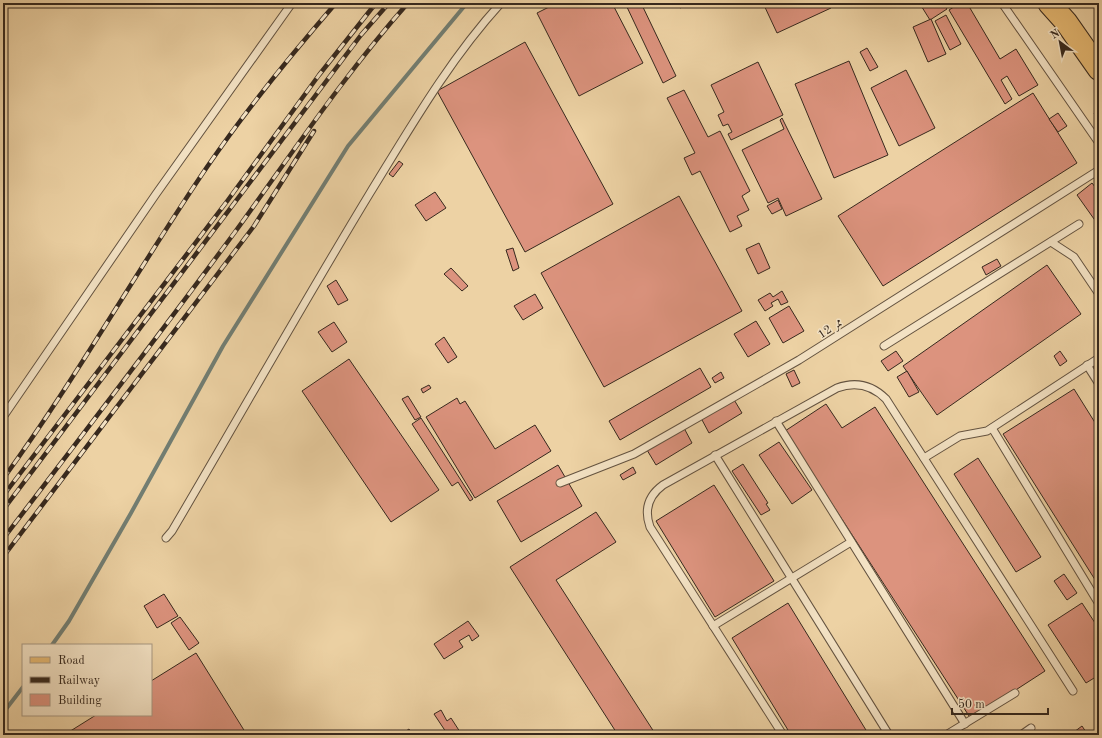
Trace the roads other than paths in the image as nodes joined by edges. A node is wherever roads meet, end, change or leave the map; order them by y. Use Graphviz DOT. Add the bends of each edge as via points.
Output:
graph roads {
  1 [pos="292,3"];
  2 [pos="501,3"];
  3 [pos="1002,3"];
  4 [pos="1049,3"];
  5 [pos="1099,69"];
  6 [pos="1099,143"];
  7 [pos="1099,170"];
  8 [pos="1079,224"];
  9 [pos="1051,242"];
  10 [pos="1099,294"];
  11 [pos="884,346"];
  12 [pos="1099,358"];
  13 [pos="1087,365"];
  14 [pos="1099,384"];
  15 [pos="3,417"];
  16 [pos="776,421"];
  17 [pos="992,428"];
  18 [pos="715,455"];
  19 [pos="924,458"];
  20 [pos="560,483"];
  21 [pos="166,538"];
  22 [pos="851,542"];
  23 [pos="792,578"];
  24 [pos="1099,604"];
  25 [pos="713,626"];
  26 [pos="1073,691"];
  27 [pos="1015,693"];
  28 [pos="965,724"];
  29 [pos="1031,728"];
  30 [pos="783,735"];
  31 [pos="889,735"];
  32 [pos="946,735"];
  33 [pos="1021,735"];
  1 -- 15 [label="lane" via="156,194"];
  2 -- 21 [label="lane" via="478,28 432,92"];
  3 -- 6 [label="lane"];
  4 -- 5 [label="main road" via="1066,22"];
  7 -- 20 [label="lane, ممر 12" via="799,360 634,454"];
  8 -- 9 [label="lane"];
  9 -- 10 [label="lane" via="1074,257"];
  9 -- 11 [label="lane"];
  12 -- 13 [label="lane"];
  13 -- 14 [label="lane"];
  13 -- 17 [label="lane"];
  16 -- 18 [label="lane"];
  16 -- 19 [label="lane" via="836,388 852,384 867,386 886,400"];
  16 -- 22 [label="lane"];
  17 -- 19 [label="lane" via="960,436"];
  17 -- 24 [label="lane"];
  18 -- 23 [label="lane"];
  18 -- 25 [label="lane" via="657,489 649,500 647,514 650,527"];
  19 -- 26 [label="lane"];
  22 -- 23 [label="lane"];
  22 -- 28 [label="lane"];
  23 -- 25 [label="lane"];
  23 -- 31 [label="lane"];
  25 -- 30 [label="lane"];
  27 -- 28 [label="lane"];
  28 -- 32 [label="lane"];
  29 -- 33 [label="lane"];
}
